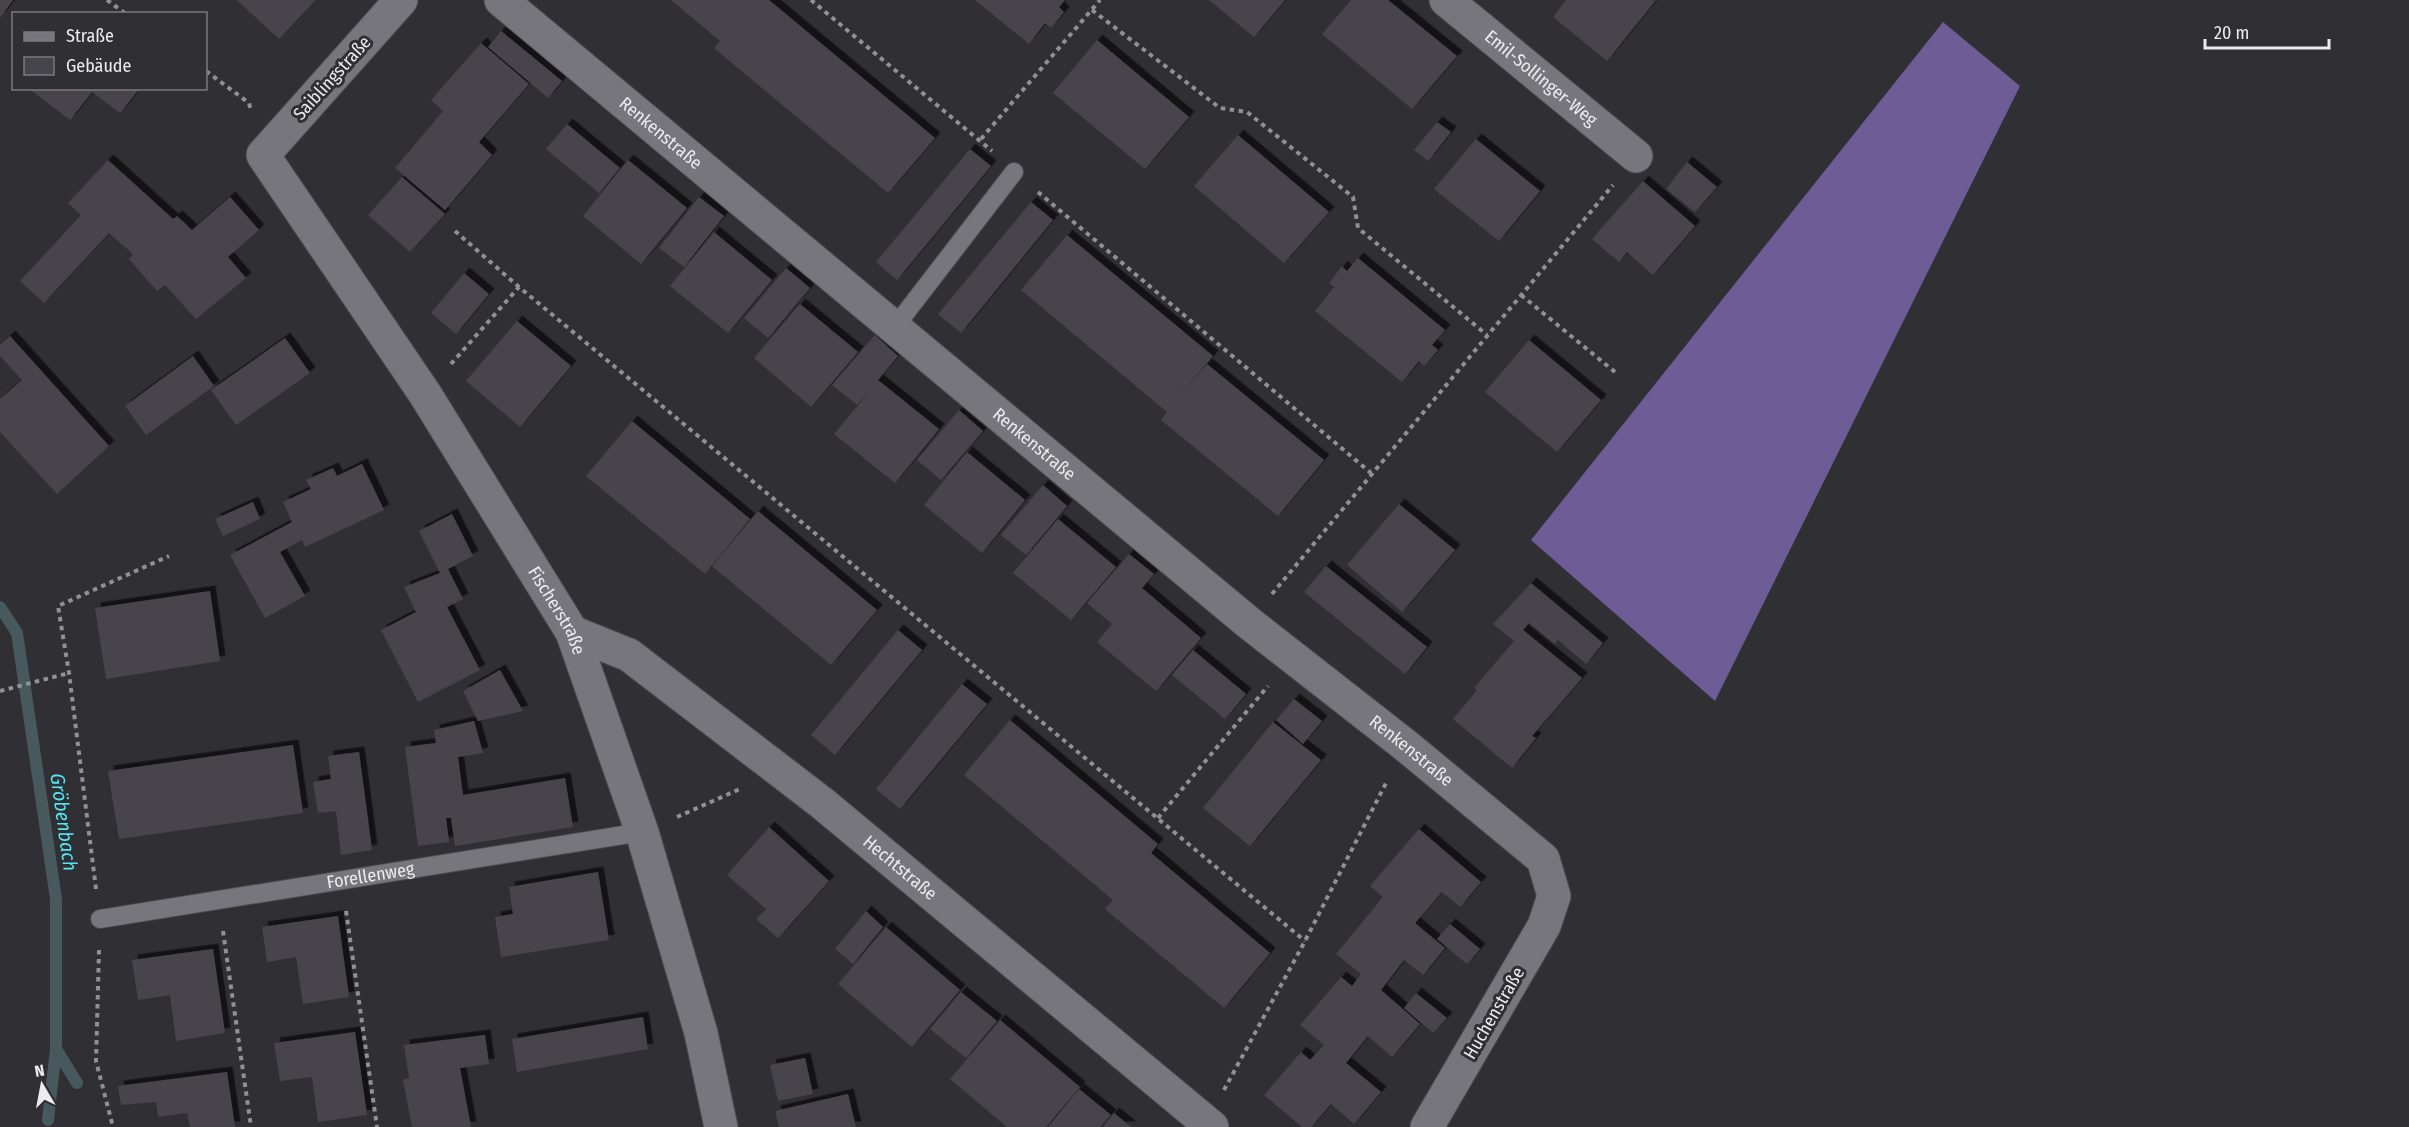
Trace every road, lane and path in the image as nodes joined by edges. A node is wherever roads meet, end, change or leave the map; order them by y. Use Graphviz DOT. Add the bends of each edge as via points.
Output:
graph roads {
  1 [pos="107,0"];
  2 [pos="401,0"];
  3 [pos="501,0"];
  4 [pos="811,0"];
  5 [pos="1100,0"];
  6 [pos="1446,0"];
  7 [pos="1092,10"];
  8 [pos="123,12"];
  9 [pos="207,72"];
  10 [pos="981,140"];
  11 [pos="263,155"];
  12 [pos="1636,156"];
  13 [pos="1014,172"];
  14 [pos="455,231"];
  15 [pos="519,287"];
  16 [pos="1521,295"];
  17 [pos="894,328"];
  18 [pos="1487,335"];
  19 [pos="1615,372"];
  20 [pos="425,394"];
  21 [pos="1371,473"];
  22 [pos="169,556"];
  23 [pos="1249,623"];
  24 [pos="572,632"];
  25 [pos="1293,656"];
  26 [pos="0,691"];
  27 [pos="1405,745"];
  28 [pos="781,771"];
  29 [pos="1158,819"];
  30 [pos="642,832"];
  31 [pos="341,881"];
  32 [pos="1554,896"];
  33 [pos="218,901"];
  34 [pos="100,919"];
  35 [pos="1305,941"];
  36 [pos="1210,1125"];
  37 [pos="251,1127"];
  38 [pos="377,1127"];
  39 [pos="721,1127"];
  40 [pos="1427,1127"];
  1 -- 8 [label="path"];
  2 -- 11 [label="street, Saiblingstraße"];
  3 -- 17 [label="street, Renkenstraße"];
  4 -- 10 [label="path"];
  5 -- 7 [label="path"];
  6 -- 12 [label="street, Emil-Sollinger-Weg"];
  7 -- 10 [label="path"];
  7 -- 18 [label="path" via="1220,108 1248,112 1353,197 1358,228"];
  9 -- 11 [label="path" via="249,103"];
  10 -- 13 [label="path"];
  11 -- 20 [label="street, Fischerstraße"];
  12 -- 16 [label="path"];
  13 -- 17 [label="lane"];
  13 -- 21 [label="path"];
  14 -- 15 [label="path"];
  15 -- 20 [label="path"];
  15 -- 29 [label="path"];
  16 -- 18 [label="path"];
  16 -- 19 [label="path"];
  17 -- 23 [label="street, Renkenstraße"];
  18 -- 21 [label="path"];
  20 -- 24 [label="street, Fischerstraße"];
  21 -- 23 [label="path"];
  22 -- 26 [label="path" via="58,606 69,673"];
  23 -- 25 [label="street, Renkenstraße"];
  24 -- 28 [label="street, Hechtstraße" via="630,654"];
  24 -- 30 [label="street, Fischerstraße"];
  25 -- 27 [label="street, Renkenstraße"];
  25 -- 29 [label="path"];
  27 -- 32 [label="street, Renkenstraße" via="1543,859"];
  27 -- 35 [label="path"];
  28 -- 30 [label="path"];
  28 -- 36 [label="street, Hechtstraße"];
  29 -- 35 [label="path"];
  30 -- 31 [label="lane, Forellenweg"];
  30 -- 39 [label="street, Fischerstraße" via="701,1033"];
  31 -- 33 [label="lane, Forellenweg"];
  31 -- 38 [label="path"];
  32 -- 40 [label="street, Huchenstraße" via="1544,926"];
  33 -- 34 [label="lane, Forellenweg"];
  33 -- 37 [label="path"];
  35 -- 36 [label="path"];
}
